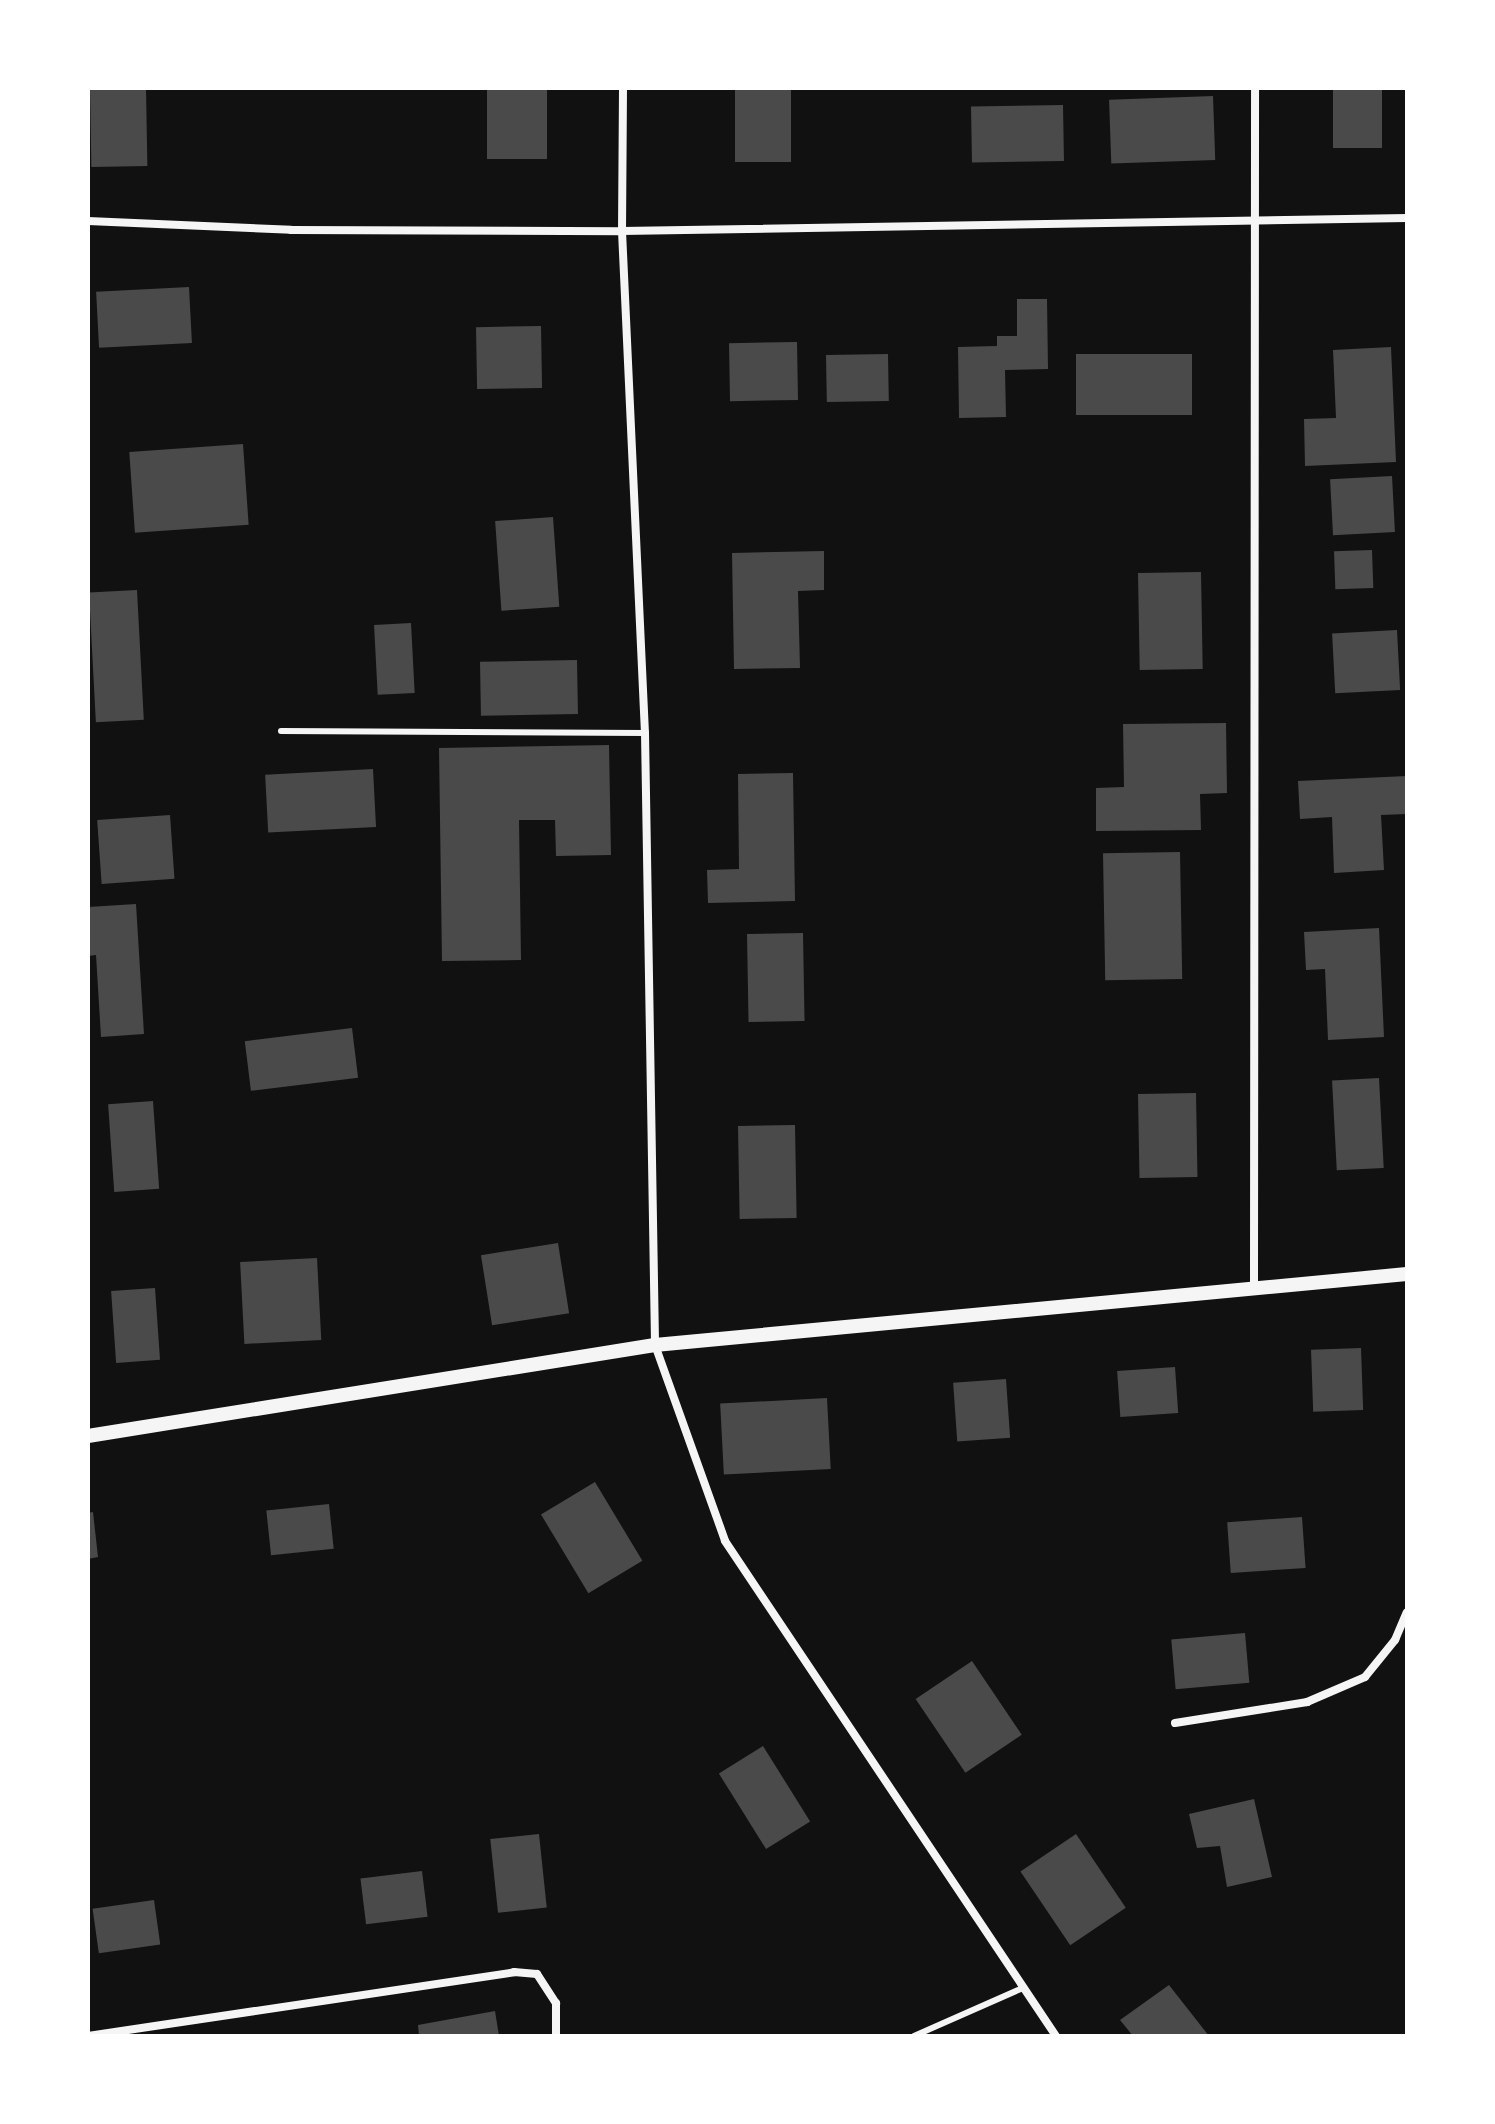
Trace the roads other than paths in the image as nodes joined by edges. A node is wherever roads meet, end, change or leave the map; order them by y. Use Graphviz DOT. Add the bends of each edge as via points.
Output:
graph roads {
  1 [pos="623,88"];
  2 [pos="1255,88"];
  3 [pos="1407,218"];
  4 [pos="1253,220"];
  5 [pos="88,221"];
  6 [pos="622,231"];
  7 [pos="281,731"];
  8 [pos="645,733"];
  9 [pos="1407,1274"];
  10 [pos="1254,1287"];
  11 [pos="655,1345"];
  12 [pos="88,1436"];
  13 [pos="1407,1612"];
  14 [pos="1175,1723"];
  15 [pos="1023,1988"];
  16 [pos="88,2036"];
  17 [pos="556,2036"];
  18 [pos="914,2036"];
  19 [pos="1056,2036"];
  1 -- 6 [label="street"];
  2 -- 4 [label="street"];
  3 -- 4 [label="street"];
  4 -- 6 [label="street"];
  4 -- 10 [label="street"];
  5 -- 6 [label="street" via="291,230"];
  6 -- 8 [label="street"];
  7 -- 8 [label="lane"];
  8 -- 11 [label="street"];
  9 -- 10 [label="street"];
  10 -- 11 [label="street"];
  11 -- 12 [label="street"];
  11 -- 15 [label="street" via="725,1541"];
  13 -- 14 [label="street" via="1395,1640 1365,1677 1307,1702"];
  15 -- 18 [label="lane"];
  15 -- 19 [label="street"];
  16 -- 17 [label="street" via="514,1972 537,1974 556,2003"];
}
